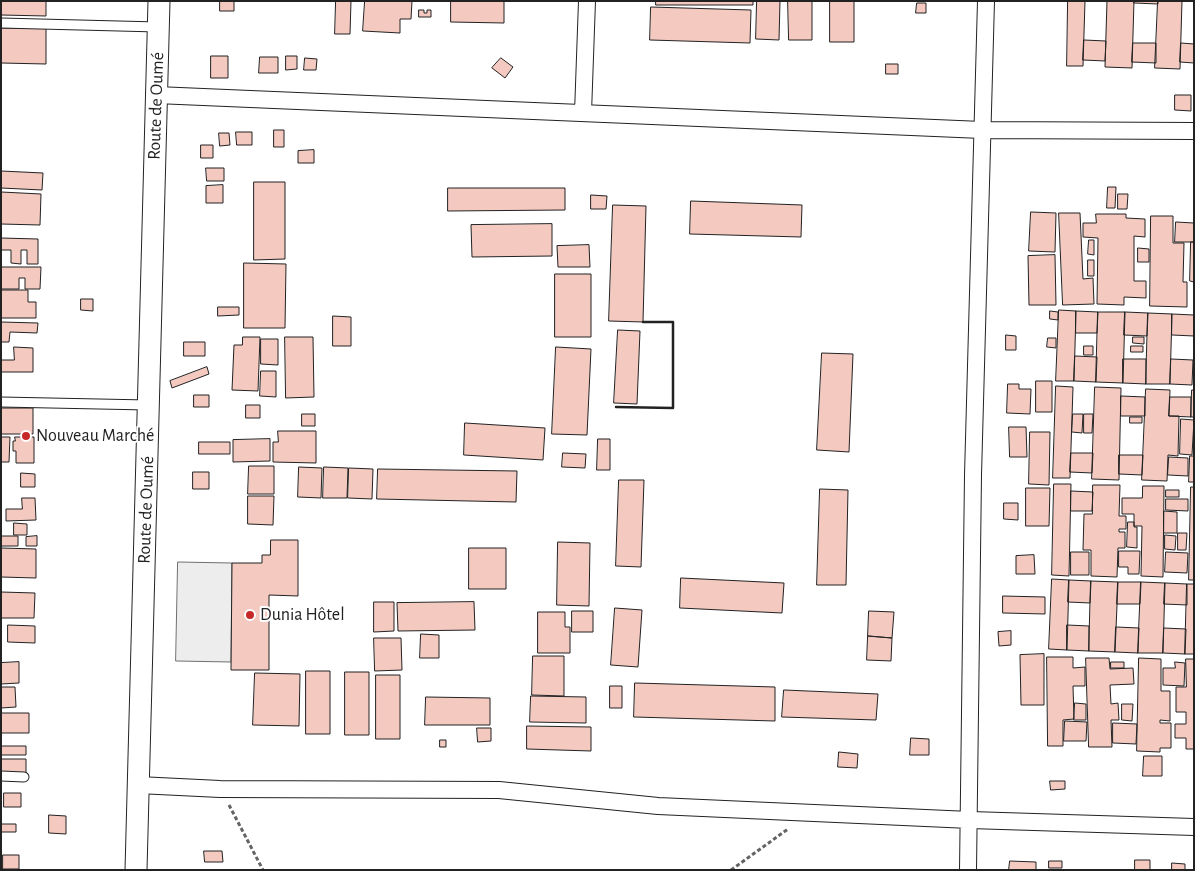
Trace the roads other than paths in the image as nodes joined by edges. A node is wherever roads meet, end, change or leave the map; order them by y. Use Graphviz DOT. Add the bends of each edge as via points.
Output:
graph roads {
  1 [pos="159,1"];
  2 [pos="586,1"];
  3 [pos="986,1"];
  4 [pos="1,23"];
  5 [pos="158,27"];
  6 [pos="156,95"];
  7 [pos="583,113"];
  8 [pos="982,130"];
  9 [pos="1194,131"];
  10 [pos="1,402"];
  11 [pos="148,405"];
  12 [pos="1,776"];
  13 [pos="24,777"];
  14 [pos="138,786"];
  15 [pos="970,820"];
  16 [pos="1194,827"];
  17 [pos="136,870"];
  18 [pos="968,870"];
  1 -- 5 [label="street, Route de Oumé"];
  2 -- 7 [label="street"];
  3 -- 8 [label="street"];
  4 -- 5 [label="lane"];
  5 -- 6 [label="street, Route de Oumé"];
  6 -- 7 [label="street"];
  6 -- 11 [label="street, Route de Oumé"];
  7 -- 8 [label="street"];
  8 -- 9 [label="street"];
  8 -- 15 [label="street" via="973,475"];
  10 -- 11 [label="lane"];
  11 -- 14 [label="street, Route de Oumé"];
  12 -- 13 [label="lane"];
  14 -- 15 [label="street" via="499,790 658,806"];
  14 -- 17 [label="street, Route de Oumé"];
  15 -- 16 [label="street"];
  15 -- 18 [label="street"];
}
